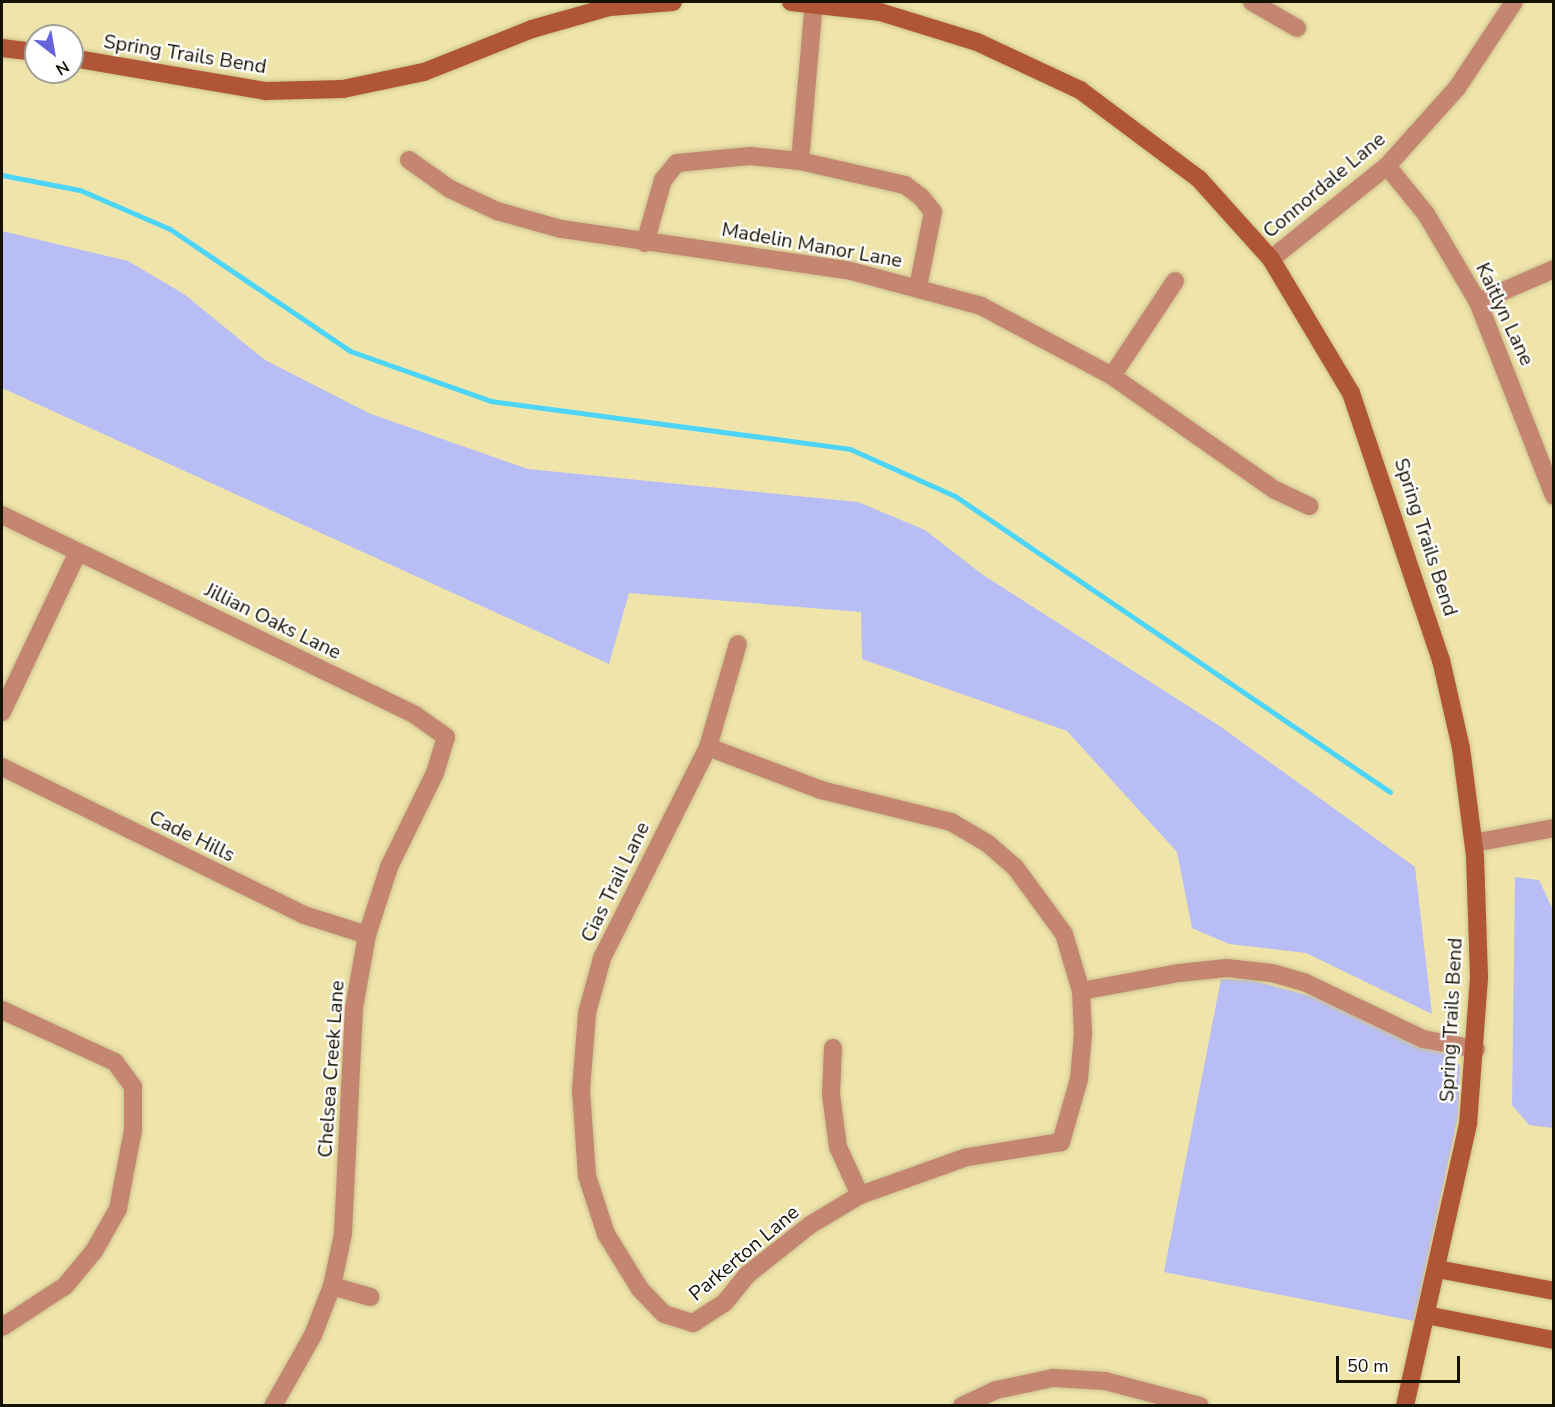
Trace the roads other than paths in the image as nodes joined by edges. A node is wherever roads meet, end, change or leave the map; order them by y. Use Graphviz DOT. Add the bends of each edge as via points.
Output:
graph roads {
  1 [pos="673,2"];
  2 [pos="791,2"];
  3 [pos="1252,2"];
  4 [pos="1514,2"];
  5 [pos="814,3"];
  6 [pos="1297,28"];
  7 [pos="2,48"];
  8 [pos="24,51"];
  9 [pos="84,60"];
  10 [pos="409,160"];
  11 [pos="800,161"];
  12 [pos="1387,166"];
  13 [pos="645,243"];
  14 [pos="1271,259"];
  15 [pos="1554,268"];
  16 [pos="1175,281"];
  17 [pos="918,287"];
  18 [pos="1478,302"];
  19 [pos="1112,376"];
  20 [pos="1553,493"];
  21 [pos="1310,506"];
  22 [pos="2,515"];
  23 [pos="78,552"];
  24 [pos="738,644"];
  25 [pos="2,712"];
  26 [pos="446,736"];
  27 [pos="708,747"];
  28 [pos="2,767"];
  29 [pos="1554,828"];
  30 [pos="1474,843"];
  31 [pos="367,935"];
  32 [pos="1081,991"];
  33 [pos="2,1010"];
  34 [pos="833,1048"];
  35 [pos="1476,1049"];
  36 [pos="860,1195"];
  37 [pos="1437,1269"];
  38 [pos="332,1286"];
  39 [pos="1554,1291"];
  40 [pos="370,1297"];
  41 [pos="1426,1315"];
  42 [pos="693,1323"];
  43 [pos="2,1327"];
  44 [pos="1554,1340"];
  45 [pos="273,1406"];
  46 [pos="962,1406"];
  47 [pos="1200,1406"];
  48 [pos="1405,1406"];
  1 -- 9 [label="street, Spring Trails Bend" via="610,7 532,29 424,72 343,89 266,91"];
  2 -- 5 [label="street, Spring Trails Bend"];
  3 -- 6 [label="street"];
  4 -- 12 [label="street, Connordale Lane" via="1457,88"];
  5 -- 11 [label="street"];
  5 -- 14 [label="street, Spring Trails Bend" via="880,12 977,42 1080,90 1199,179"];
  7 -- 8 [label="street"];
  10 -- 13 [label="street, Madelin Manor Lane" via="450,189 497,211"];
  11 -- 13 [label="street" via="750,156 677,163 663,180"];
  11 -- 17 [label="street" via="905,185 921,197 933,212"];
  12 -- 14 [label="street, Connordale Lane"];
  12 -- 18 [label="street, Kaitlyn Lane" via="1426,214"];
  13 -- 17 [label="street, Madelin Manor Lane" via="847,270"];
  14 -- 30 [label="street, Spring Trails Bend" via="1351,393 1377,461 1441,660"];
  15 -- 18 [label="street"];
  16 -- 19 [label="street"];
  17 -- 19 [label="street, Madelin Manor Lane" via="981,306"];
  18 -- 20 [label="street, Kaitlyn Lane"];
  19 -- 21 [label="street, Madelin Manor Lane" via="1275,490"];
  22 -- 23 [label="street, Jillian Oaks Lane"];
  23 -- 25 [label="street"];
  23 -- 26 [label="street, Jillian Oaks Lane" via="415,715"];
  24 -- 27 [label="street, Cias Trail Lane"];
  26 -- 31 [label="street, Chelsea Creek Lane" via="435,773 389,867"];
  27 -- 32 [label="street" via="821,790 951,822 987,843 1015,867 1064,934"];
  27 -- 42 [label="street, Cias Trail Lane" via="602,958 587,1013 580,1090 587,1176 606,1234 640,1289 664,1314"];
  28 -- 31 [label="street, Cade Hills" via="304,915"];
  29 -- 30 [label="street"];
  30 -- 35 [label="street, Spring Trails Bend"];
  31 -- 38 [label="street, Chelsea Creek Lane" via="354,1008 343,1234"];
  32 -- 35 [label="street" via="1198,971 1272,973 1306,983 1423,1039"];
  32 -- 36 [label="street, Parkerton Lane" via="1079,1079 1061,1142 967,1157"];
  33 -- 43 [label="street" via="115,1062 128,1075 133,1130 118,1209 65,1286"];
  34 -- 36 [label="street" via="831,1094 838,1148"];
  35 -- 37 [label="street, Spring Trails Bend" via="1468,1124"];
  36 -- 42 [label="street, Parkerton Lane" via="810,1225 747,1275 724,1304"];
  37 -- 39 [label="street"];
  37 -- 41 [label="street, Spring Trails Bend"];
  38 -- 40 [label="street"];
  38 -- 45 [label="street, Chelsea Creek Lane" via="314,1335"];
  41 -- 44 [label="street"];
  41 -- 48 [label="street, Spring Trails Bend"];
  46 -- 47 [label="street" via="996,1390 1053,1378 1105,1381"];
}
